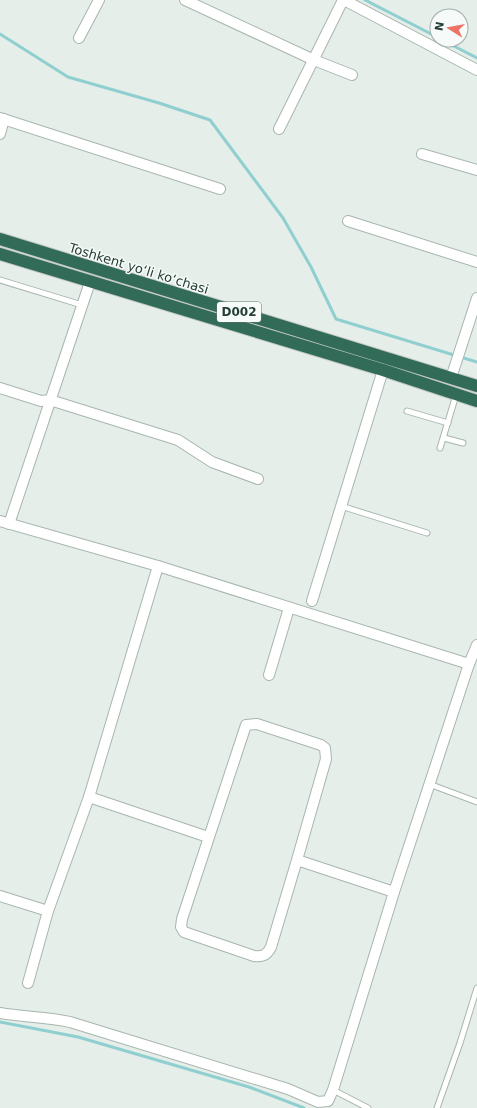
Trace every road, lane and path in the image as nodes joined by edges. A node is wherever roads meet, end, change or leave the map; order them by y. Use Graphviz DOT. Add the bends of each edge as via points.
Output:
graph roads {
  1 [pos="99,0"];
  2 [pos="185,0"];
  3 [pos="343,0"];
  4 [pos="79,38"];
  5 [pos="314,60"];
  6 [pos="477,70"];
  7 [pos="352,75"];
  8 [pos="2,119"];
  9 [pos="280,129"];
  10 [pos="0,134"];
  11 [pos="422,154"];
  12 [pos="477,170"];
  13 [pos="220,189"];
  14 [pos="348,221"];
  15 [pos="0,239"];
  16 [pos="0,254"];
  17 [pos="477,262"];
  18 [pos="0,280"];
  19 [pos="90,282"];
  20 [pos="477,298"];
  21 [pos="82,305"];
  22 [pos="238,312"];
  23 [pos="234,325"];
  24 [pos="383,370"];
  25 [pos="451,378"];
  26 [pos="477,386"];
  27 [pos="0,388"];
  28 [pos="456,394"];
  29 [pos="50,400"];
  30 [pos="477,400"];
  31 [pos="407,411"];
  32 [pos="448,423"];
  33 [pos="444,438"];
  34 [pos="463,444"];
  35 [pos="440,448"];
  36 [pos="258,479"];
  37 [pos="341,506"];
  38 [pos="5,523"];
  39 [pos="427,533"];
  40 [pos="158,566"];
  41 [pos="312,601"];
  42 [pos="289,608"];
  43 [pos="477,645"];
  44 [pos="473,665"];
  45 [pos="269,675"];
  46 [pos="429,784"];
  47 [pos="89,797"];
  48 [pos="477,802"];
  49 [pos="208,837"];
  50 [pos="297,860"];
  51 [pos="394,892"];
  52 [pos="0,896"];
  53 [pos="48,911"];
  54 [pos="28,983"];
  55 [pos="477,988"];
  56 [pos="0,1013"];
  57 [pos="333,1090"];
  58 [pos="368,1108"];
  59 [pos="437,1108"];
  1 -- 4 [label="street"];
  2 -- 5 [label="street"];
  3 -- 5 [label="street"];
  3 -- 6 [label="street"];
  5 -- 7 [label="street"];
  5 -- 9 [label="street"];
  8 -- 10 [label="street"];
  8 -- 13 [label="street"];
  11 -- 12 [label="street"];
  14 -- 17 [label="street"];
  15 -- 22 [label="highway, Toshkent yo‘li ko‘chasi / D002"];
  16 -- 19 [label="highway, Toshkent yo‘li ko‘chasi / D002"];
  18 -- 21 [label="lane"];
  19 -- 21 [label="street"];
  19 -- 23 [label="highway, Toshkent yo‘li ko‘chasi / D002"];
  20 -- 25 [label="street"];
  21 -- 29 [label="street"];
  22 -- 23 [label="highway"];
  22 -- 25 [label="highway, Toshkent yo‘li ko‘chasi / D002"];
  23 -- 24 [label="highway, Toshkent yo‘li ko‘chasi / D002"];
  24 -- 28 [label="highway, Toshkent yo‘li ko‘chasi / D002"];
  24 -- 37 [label="street"];
  25 -- 26 [label="highway, Toshkent yo‘li ko‘chasi / D002"];
  27 -- 29 [label="street" via="41,401"];
  28 -- 30 [label="highway, Toshkent yo‘li ko‘chasi / D002"];
  28 -- 32 [label="lane"];
  29 -- 36 [label="street" via="178,440 212,462"];
  29 -- 38 [label="street"];
  31 -- 32 [label="lane"];
  32 -- 33 [label="lane"];
  33 -- 34 [label="lane"];
  33 -- 35 [label="lane"];
  37 -- 39 [label="lane"];
  37 -- 41 [label="street"];
  38 -- 40 [label="street"];
  40 -- 42 [label="street"];
  40 -- 47 [label="street"];
  42 -- 44 [label="street"];
  42 -- 45 [label="street"];
  43 -- 44 [label="street"];
  44 -- 46 [label="street"];
  46 -- 48 [label="lane"];
  46 -- 51 [label="street"];
  47 -- 49 [label="street"];
  47 -- 53 [label="street"];
  49 -- 50 [label="street" via="181,927 189,935 254,956 261,957 267,954 271,947"];
  49 -- 50 [label="street" via="243,730 246,725 257,724 321,745 327,753"];
  50 -- 51 [label="street"];
  51 -- 57 [label="street"];
  52 -- 53 [label="street"];
  53 -- 54 [label="street"];
  55 -- 59 [label="lane"];
  56 -- 57 [label="street" via="70,1022 288,1089 318,1102 328,1101"];
  57 -- 58 [label="lane"];
}
